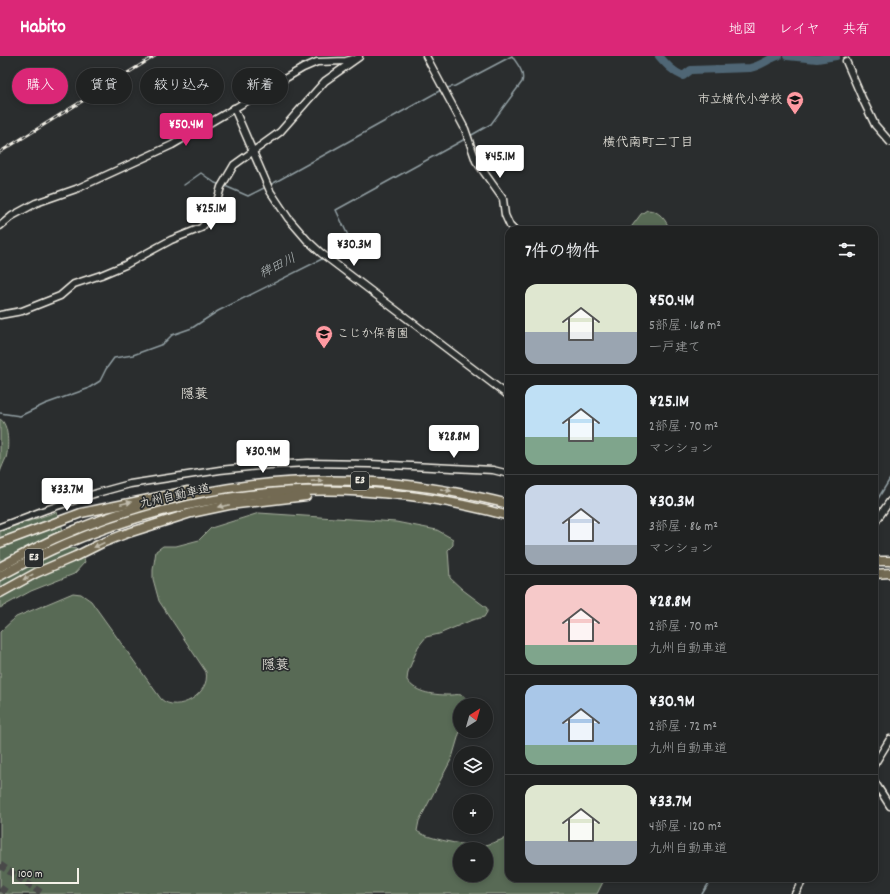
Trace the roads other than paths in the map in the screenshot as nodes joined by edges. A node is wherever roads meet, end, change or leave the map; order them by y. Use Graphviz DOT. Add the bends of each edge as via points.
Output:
graph roads {
  1 [pos="426,56"];
  2 [pos="360,57"];
  3 [pos="846,61"];
  4 [pos="234,108"];
  5 [pos="890,142"];
  6 [pos="253,151"];
  7 [pos="0,226"];
  8 [pos="510,226"];
  9 [pos="0,315"];
  10 [pos="505,393"];
  11 [pos="505,473"];
  12 [pos="430,500"];
  13 [pos="152,501"];
  14 [pos="890,501"];
  15 [pos="505,503"];
  16 [pos="505,515"];
  17 [pos="878,518"];
  18 [pos="0,528"];
  19 [pos="0,544"];
  20 [pos="878,561"];
  21 [pos="890,561"];
  22 [pos="0,567"];
  23 [pos="890,573"];
  24 [pos="878,574"];
  25 [pos="0,576"];
  26 [pos="0,593"];
  27 [pos="890,739"];
  28 [pos="878,758"];
  29 [pos="878,787"];
  30 [pos="890,806"];
  31 [pos="802,882"];
  32 [pos="795,894"];
  1 -- 8 [label="street" via="465,129 476,162 503,199 505,215"];
  2 -- 4 [label="street" via="346,61 317,62"];
  2 -- 6 [label="street" via="325,81 280,132"];
  3 -- 5 [label="street" via="875,125"];
  4 -- 6 [label="street"];
  4 -- 7 [label="street" via="172,145 76,189 36,203"];
  6 -- 9 [label="street" via="234,165 221,187 212,215 201,228 171,240 125,265 74,284 60,296 22,311"];
  6 -- 10 [label="street" via="270,191 288,218 322,254"];
  11 -- 18 [label="street" via="493,470 370,464 308,463 254,466 130,484 45,510"];
  12 -- 16 [label="highway, 九州自動車道 / E3"];
  12 -- 25 [label="highway, 九州自動車道 / E3" via="375,492 319,491 218,499 145,515 106,528 45,553"];
  12 -- 26 [label="highway, one-way" via="343,494 229,505 191,513 102,543 36,573"];
  13 -- 15 [label="highway, 九州自動車道 / E3, one-way" via="236,487 294,481 348,481 408,484"];
  19 -- 13 [label="highway, one-way" via="81,514"];
  13 -- 22 [label="highway, 九州自動車道 / E3" via="55,539"];
  14 -- 17 [label="street"];
  20 -- 21 [label="highway"];
  23 -- 24 [label="highway"];
  27 -- 28 [label="street"];
  29 -- 30 [label="street"];
  31 -- 32 [label="street"];
}
